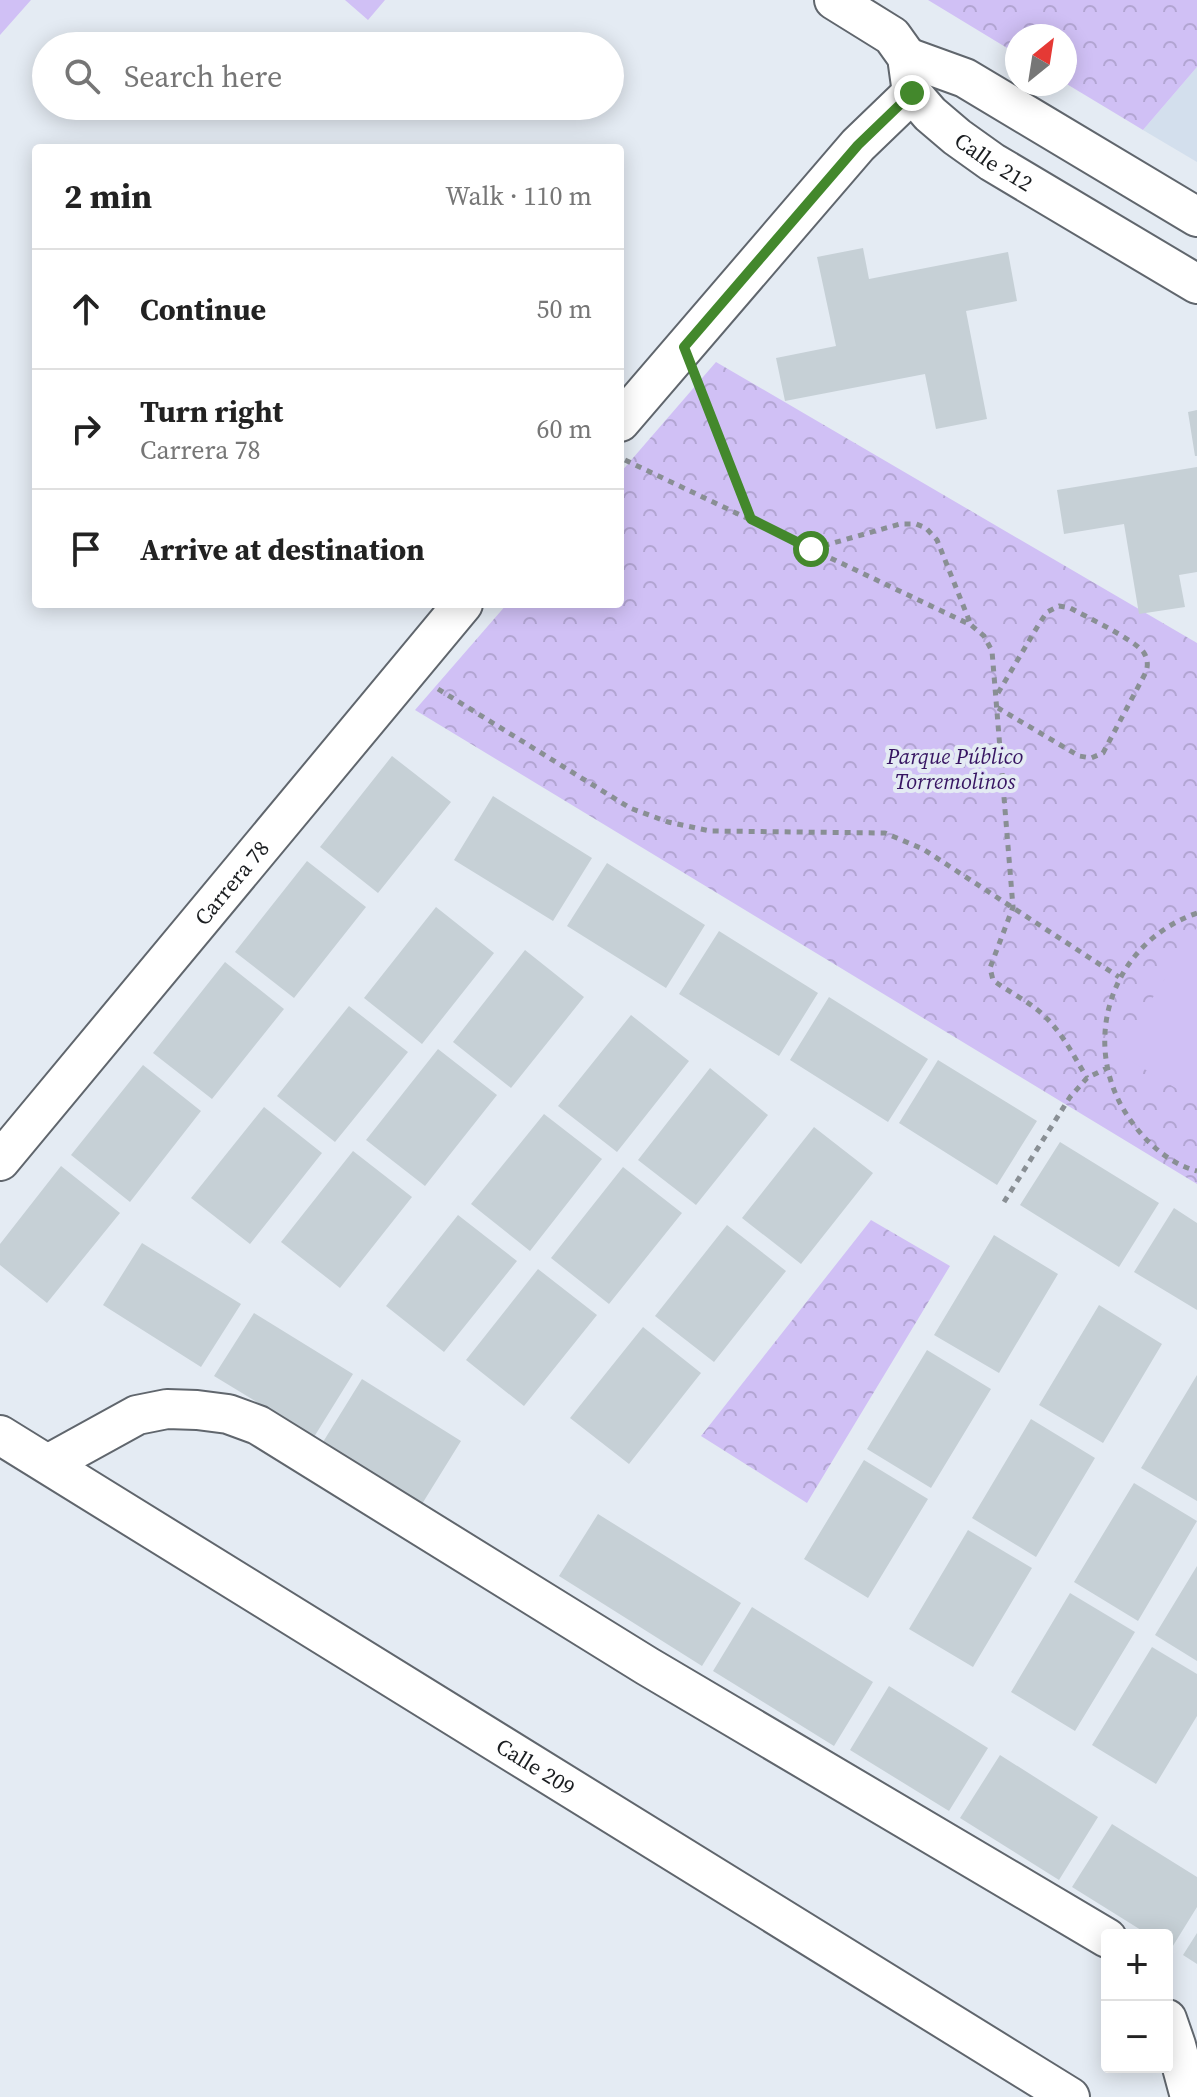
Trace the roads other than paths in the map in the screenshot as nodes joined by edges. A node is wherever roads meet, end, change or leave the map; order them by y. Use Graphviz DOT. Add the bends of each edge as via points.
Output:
graph roads {
  1 [pos="834,0"];
  2 [pos="910,75"];
  3 [pos="1197,217"];
  4 [pos="1197,284"];
  5 [pos="624,417"];
  6 [pos="460,608"];
  7 [pos="0,1161"];
  8 [pos="0,1435"];
  9 [pos="48,1464"];
  10 [pos="1101,1934"];
  11 [pos="1173,2036"];
  12 [pos="1070,2097"];
  13 [pos="1190,2097"];
  1 -- 2 [label="street, Calle 212" via="892,36"];
  2 -- 3 [label="street" via="965,78"];
  2 -- 4 [label="street, Calle 212" via="939,122 957,137"];
  2 -- 5 [label="street" via="858,145"];
  6 -- 7 [label="street, Carrera 78"];
  8 -- 9 [label="street, Calle 209"];
  9 -- 10 [label="street" via="137,1415 167,1409 228,1414 258,1425 647,1666"];
  9 -- 12 [label="street, Calle 209"];
  11 -- 13 [label="street"];
}
